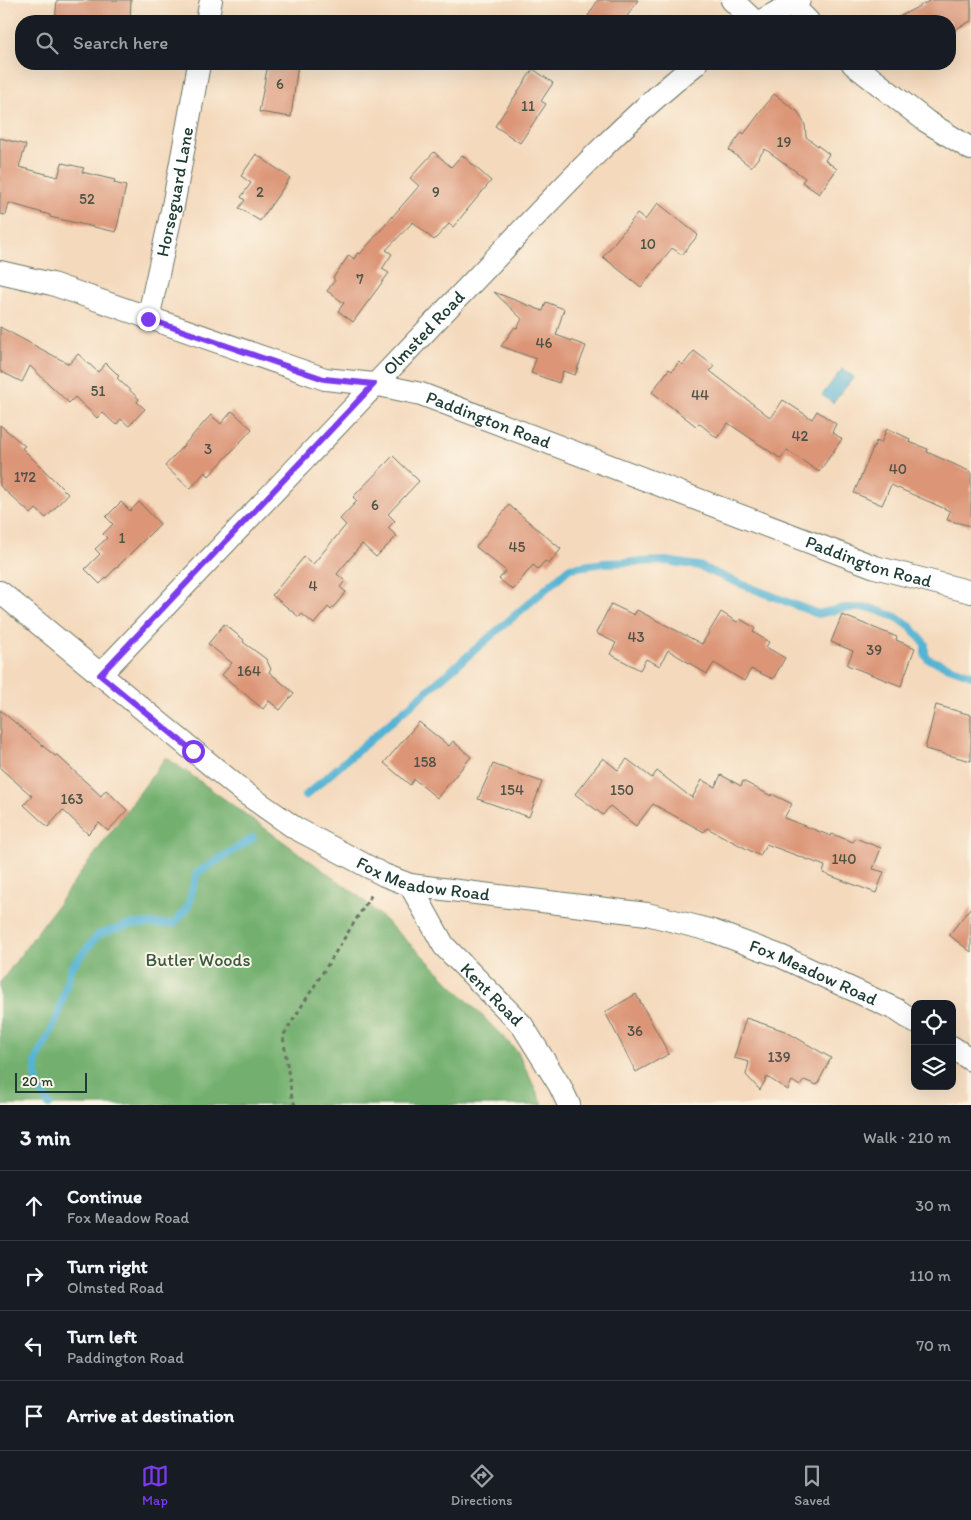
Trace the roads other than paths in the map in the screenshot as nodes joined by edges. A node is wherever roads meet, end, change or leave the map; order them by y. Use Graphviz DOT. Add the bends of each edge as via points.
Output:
graph roads {
  1 [pos="211,0"];
  2 [pos="732,0"];
  3 [pos="795,2"];
  4 [pos="208,15"];
  5 [pos="748,15"];
  6 [pos="772,15"];
  7 [pos="804,15"];
  8 [pos="198,70"];
  9 [pos="688,70"];
  10 [pos="861,70"];
  11 [pos="971,149"];
  12 [pos="0,272"];
  13 [pos="148,319"];
  14 [pos="374,384"];
  15 [pos="0,592"];
  16 [pos="971,592"];
  17 [pos="100,675"];
  18 [pos="410,885"];
  19 [pos="911,1019"];
  20 [pos="956,1050"];
  21 [pos="971,1060"];
  22 [pos="569,1105"];
  1 -- 4 [label="street"];
  2 -- 5 [label="street"];
  3 -- 6 [label="street"];
  3 -- 7 [label="street"];
  8 -- 13 [label="street, Horseguard Lane"];
  9 -- 14 [label="street, Olmsted Road" via="658,94"];
  10 -- 11 [label="street" via="926,121"];
  12 -- 13 [label="street, Paddington Road" via="52,284"];
  13 -- 14 [label="street, Paddington Road" via="324,379"];
  14 -- 16 [label="street, Paddington Road" via="421,394 875,567"];
  14 -- 17 [label="street, Olmsted Road"];
  15 -- 17 [label="street, Fox Meadow Road"];
  17 -- 18 [label="street, Fox Meadow Road" via="245,794 295,828"];
  18 -- 19 [label="street, Fox Meadow Road" via="648,914 713,931 780,956"];
  18 -- 22 [label="street, Kent Road" via="444,946 522,1025"];
  20 -- 21 [label="street"];
}
